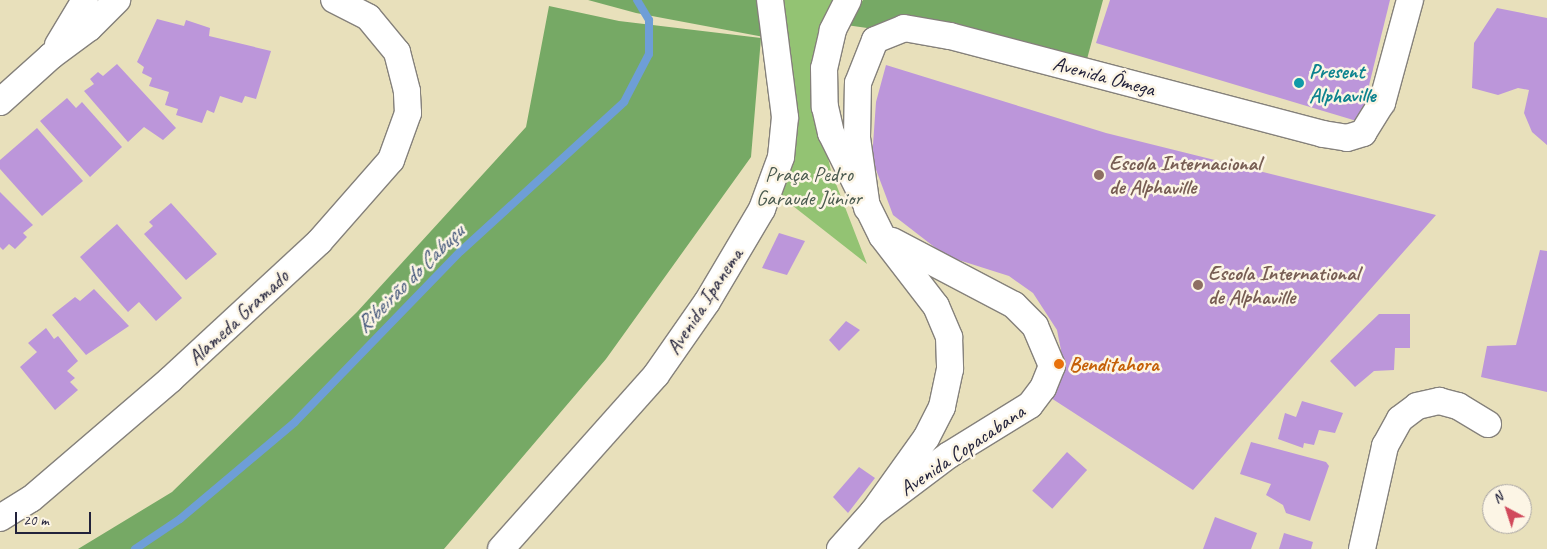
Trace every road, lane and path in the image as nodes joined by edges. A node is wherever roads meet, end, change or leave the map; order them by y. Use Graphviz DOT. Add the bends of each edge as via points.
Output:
graph roads {
  1 [pos="85,0"];
  2 [pos="117,0"];
  3 [pos="334,0"];
  4 [pos="770,0"];
  5 [pos="848,0"];
  6 [pos="1410,0"];
  7 [pos="51,56"];
  8 [pos="0,102"];
  9 [pos="867,208"];
  10 [pos="882,236"];
  11 [pos="1488,424"];
  12 [pos="873,512"];
  13 [pos="0,518"];
  14 [pos="501,549"];
  15 [pos="840,549"];
  16 [pos="1362,549"];
  1 -- 7 [label="street"];
  2 -- 7 [label="street" via="89,28"];
  3 -- 13 [label="street, Alameda Gramado" via="368,17 397,52 408,113 391,160 319,242 120,424 31,499"];
  4 -- 14 [label="street, Avenida Ipanema" via="785,117 781,157 762,209 707,302 656,375"];
  5 -- 9 [label="street, Avenida Copacabana" via="833,30 824,68 825,107 831,133"];
  6 -- 9 [label="street, Avenida Ômega" via="1382,103 1363,132 1347,138 950,36 904,28 875,40 858,83 857,138"];
  7 -- 8 [label="street"];
  9 -- 10 [label="street, Avenida Copacabana"];
  10 -- 12 [label="street, Avenida Copacabana" via="936,306 949,337 950,368 942,406 926,438"];
  10 -- 12 [label="street, Avenida Copacabana" via="1014,305 1035,326 1052,366 1043,388 1030,405 949,455"];
  11 -- 16 [label="street" via="1458,406 1439,401 1417,406 1400,419 1385,446"];
  12 -- 15 [label="street, Avenida Copacabana"];
}
